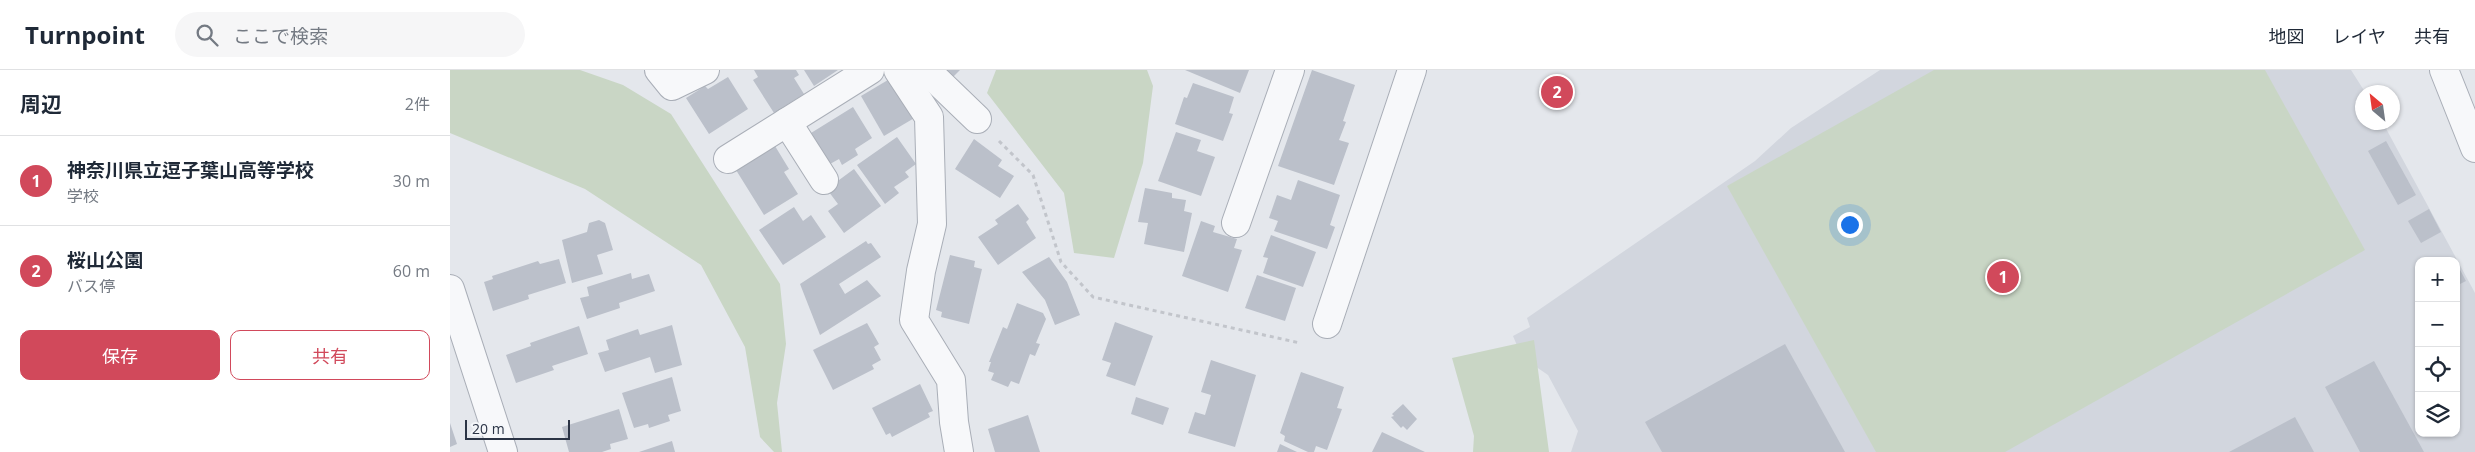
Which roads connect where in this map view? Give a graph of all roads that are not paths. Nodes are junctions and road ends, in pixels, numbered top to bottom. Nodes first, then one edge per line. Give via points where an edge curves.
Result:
1 (659, 70) edge
2 (705, 70) edge
3 (870, 70) edge
4 (898, 70) edge
5 (926, 70) edge
6 (1290, 70) edge
7 (1412, 70) edge
8 (2444, 70) edge
9 (977, 119) road end
10 (787, 122) junction
11 (2475, 148) edge
12 (728, 159) dead end
13 (824, 180) dead end
14 (1236, 223) dead end
15 (450, 289) edge
16 (1327, 324) road end
17 (503, 452) edge
18 (959, 452) edge

1 - 2 street via 672,86
3 - 10 street
4 - 18 street via 929,117 932,224 914,320 952,380
5 - 9 street
6 - 14 street
7 - 16 street
8 - 11 street
10 - 12 street
10 - 13 street
15 - 17 street

